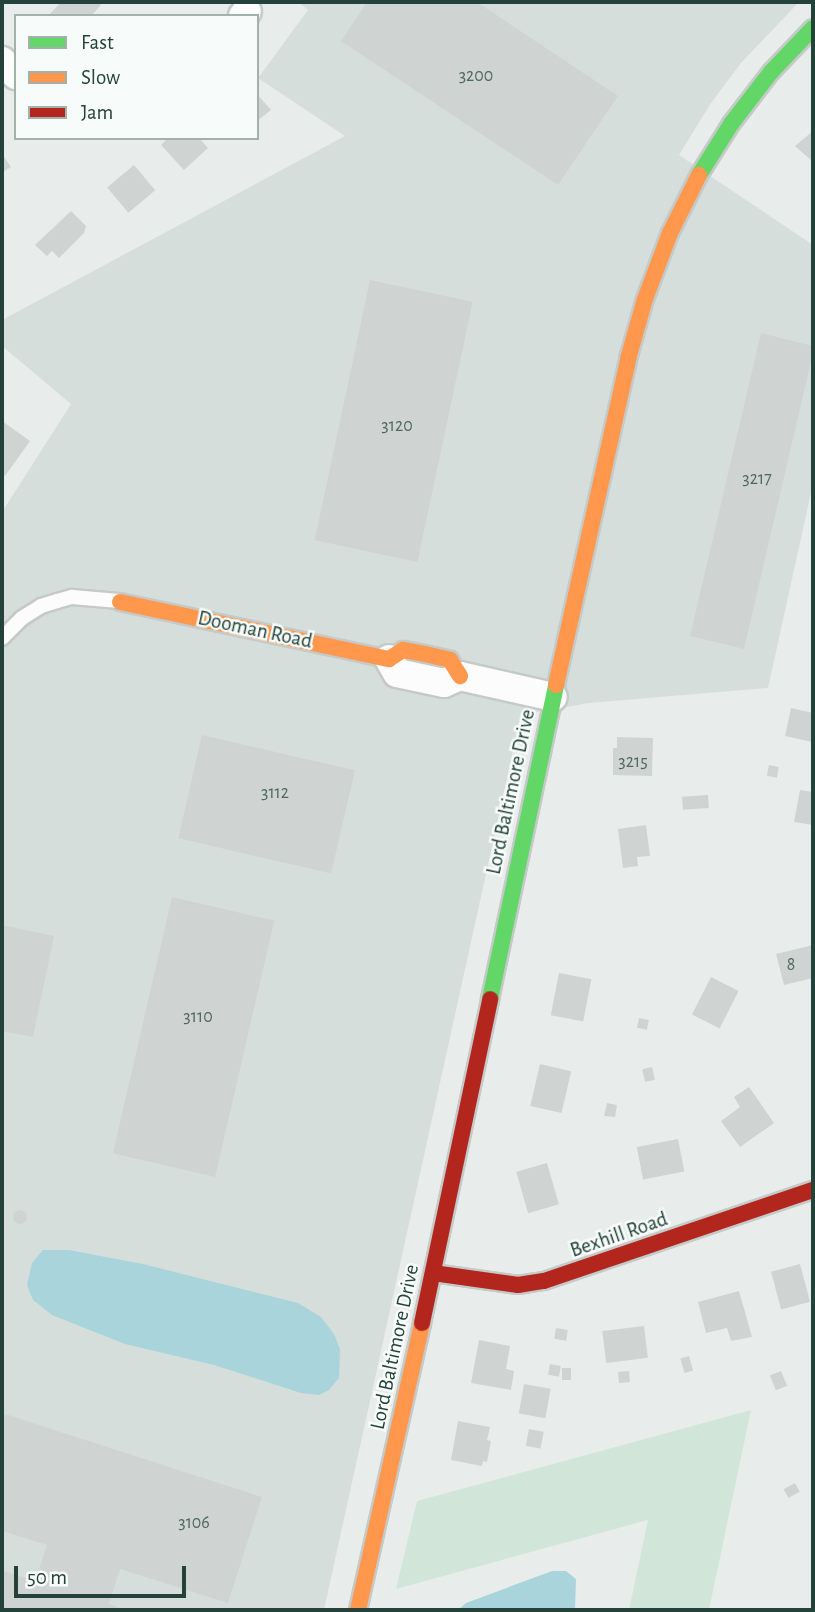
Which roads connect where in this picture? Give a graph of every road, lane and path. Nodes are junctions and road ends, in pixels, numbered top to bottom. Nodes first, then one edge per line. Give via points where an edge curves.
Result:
1 (813, 28) edge
2 (120, 602) joint
3 (2, 638) edge
4 (389, 659) joint
5 (553, 697) junction
6 (813, 1190) edge
7 (433, 1273) junction
8 (358, 1610) edge

1 - 5 main road, Lord Baltimore Drive via 731,124 670,233 628,359
2 - 3 lane via 72,597 57,601 22,618
2 - 4 main road, Dooman Road
4 - 5 street, Dooman Road via 397,673 444,683 460,676
5 - 7 main road, Lord Baltimore Drive
6 - 7 main road, Bexhill Road via 544,1281 491,1283
7 - 8 main road, Lord Baltimore Drive

